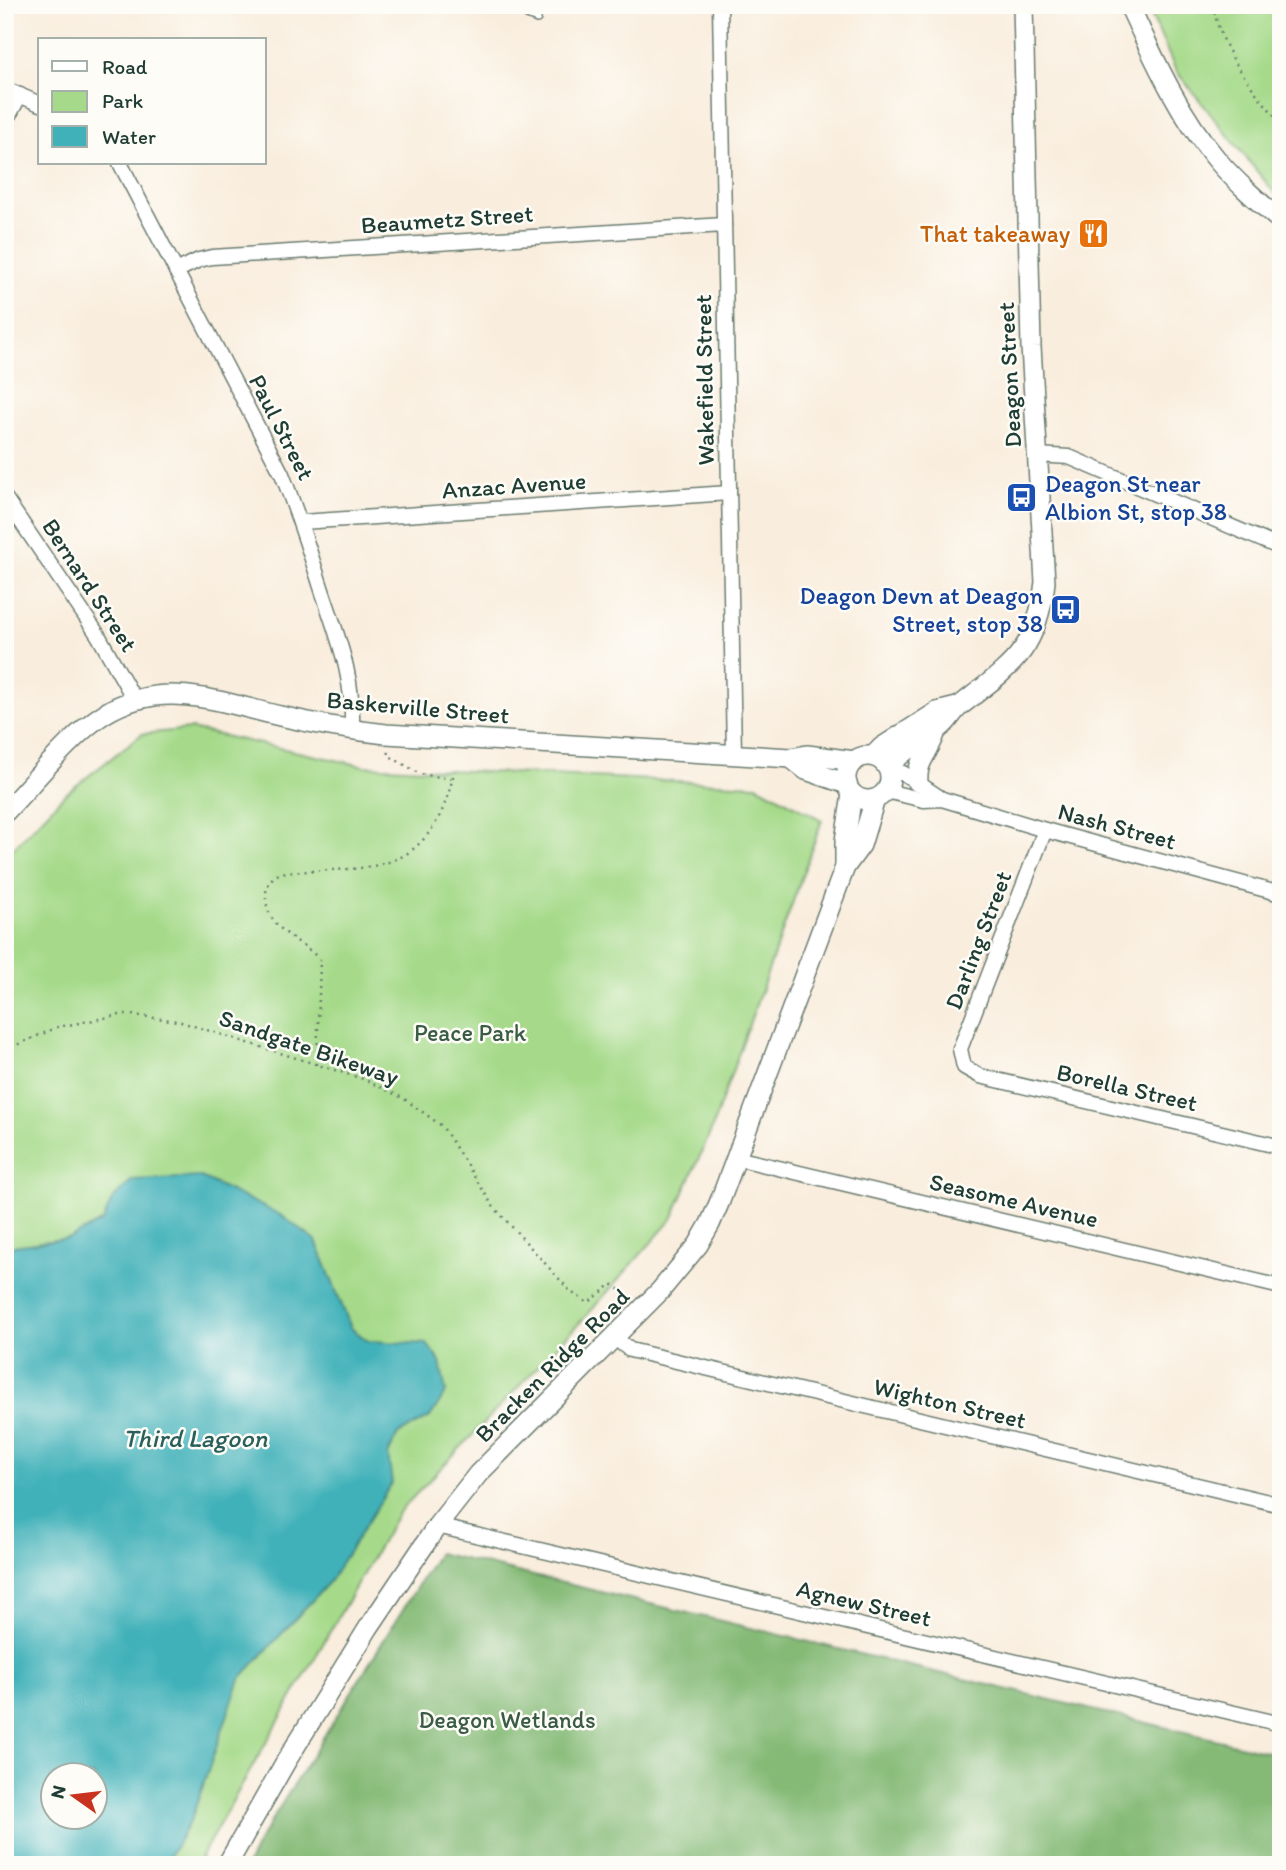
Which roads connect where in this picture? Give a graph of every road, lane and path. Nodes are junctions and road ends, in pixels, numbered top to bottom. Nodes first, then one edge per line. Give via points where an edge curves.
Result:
1 (525, 5) edge
2 (720, 5) edge
3 (1023, 5) edge
4 (1129, 5) edge
5 (1213, 5) edge
6 (537, 19) dead end
7 (5, 89) edge
8 (20, 95) junction
9 (38, 103) edge
10 (5, 122) edge
11 (1281, 123) edge
12 (121, 164) edge
13 (1281, 221) edge
14 (724, 225) junction
15 (176, 271) junction
16 (1037, 455) junction
17 (729, 493) junction
18 (5, 498) edge
19 (302, 522) junction
20 (1281, 548) edge
21 (134, 699) junction
22 (957, 707) junction
23 (352, 730) junction
24 (936, 730) junction
25 (389, 748) dead end
26 (734, 754) junction
27 (791, 758) junction
28 (876, 763) junction
29 (454, 772) dead end
30 (452, 779) junction
31 (918, 782) junction
32 (850, 789) junction
33 (881, 795) junction
34 (942, 799) junction
35 (5, 812) edge
36 (1045, 830) junction
37 (845, 867) junction
38 (1281, 894) edge
39 (5, 1050) edge
40 (317, 1065) junction
41 (964, 1067) joint
42 (1281, 1147) edge
43 (736, 1158) junction
44 (1281, 1287) edge
45 (629, 1298) dead end
46 (614, 1337) junction
47 (1281, 1505) edge
48 (437, 1526) junction
49 (1281, 1724) edge
50 (227, 1865) edge

1 - 6 lane via 527,15
2 - 14 street, Wakefield Street
3 - 16 main road, Deagon Street
4 - 13 main road via 1164,80 1217,159
5 - 11 path via 1216,22 1244,80
7 - 8 street
8 - 9 street
8 - 10 street
12 - 15 street, Paul Street
14 - 15 street, Beaumetz Street via 212,257
14 - 17 street, Wakefield Street
15 - 19 street, Paul Street via 282,474
16 - 20 street via 1069,457
16 - 22 main road, Deagon Street via 1045,582 1035,630 1024,652 1009,667
17 - 19 street, Anzac Avenue
17 - 26 street, Wakefield Street
18 - 21 street, Bernard Street via 98,635
19 - 23 street, Paul Street via 348,669
21 - 23 main road, Baskerville Street via 190,694
21 - 35 main road, Baskerville Street via 84,730
22 - 24 main road, Deagon Street
22 - 28 main road, Deagon Street via 937,712 882,747
23 - 26 main road, Baskerville Street
24 - 28 main road, Deagon Street
24 - 31 main road via 920,761
25 - 30 path via 388,755 420,774
26 - 27 main road, Baskerville Street
27 - 28 main road, Baskerville Street via 807,755
27 - 32 main road, Baskerville Street via 806,771
28 - 31 street, Nash Street
28 - 32 main road via 847,771
28 - 33 main road via 890,780
29 - 30 path
30 - 40 path via 441,818 411,851 352,869 284,872 271,880 266,896 270,915 320,960
31 - 34 street, Nash Street
32 - 33 main road via 863,800
32 - 37 main road, Bracken Ridge Road
33 - 34 street, Nash Street
33 - 37 main road, Bracken Ridge Road via 861,845
34 - 36 street, Nash Street
36 - 38 street, Nash Street
36 - 41 street, Darling Street via 961,1049
37 - 43 main road, Bracken Ridge Road
39 - 40 path, Sandgate Bikeway via 58,1027 125,1014 178,1021
40 - 45 path, Sandgate Bikeway via 403,1098 442,1126 492,1206 571,1292 588,1303 612,1284
41 - 42 street, Borella Street via 980,1076
43 - 44 street, Seasome Avenue
43 - 46 main road, Bracken Ridge Road via 698,1245
46 - 47 street, Wighton Street via 629,1350
46 - 48 main road, Bracken Ridge Road via 478,1475
48 - 49 street, Agnew Street
48 - 50 main road, Bracken Ridge Road via 292,1752

